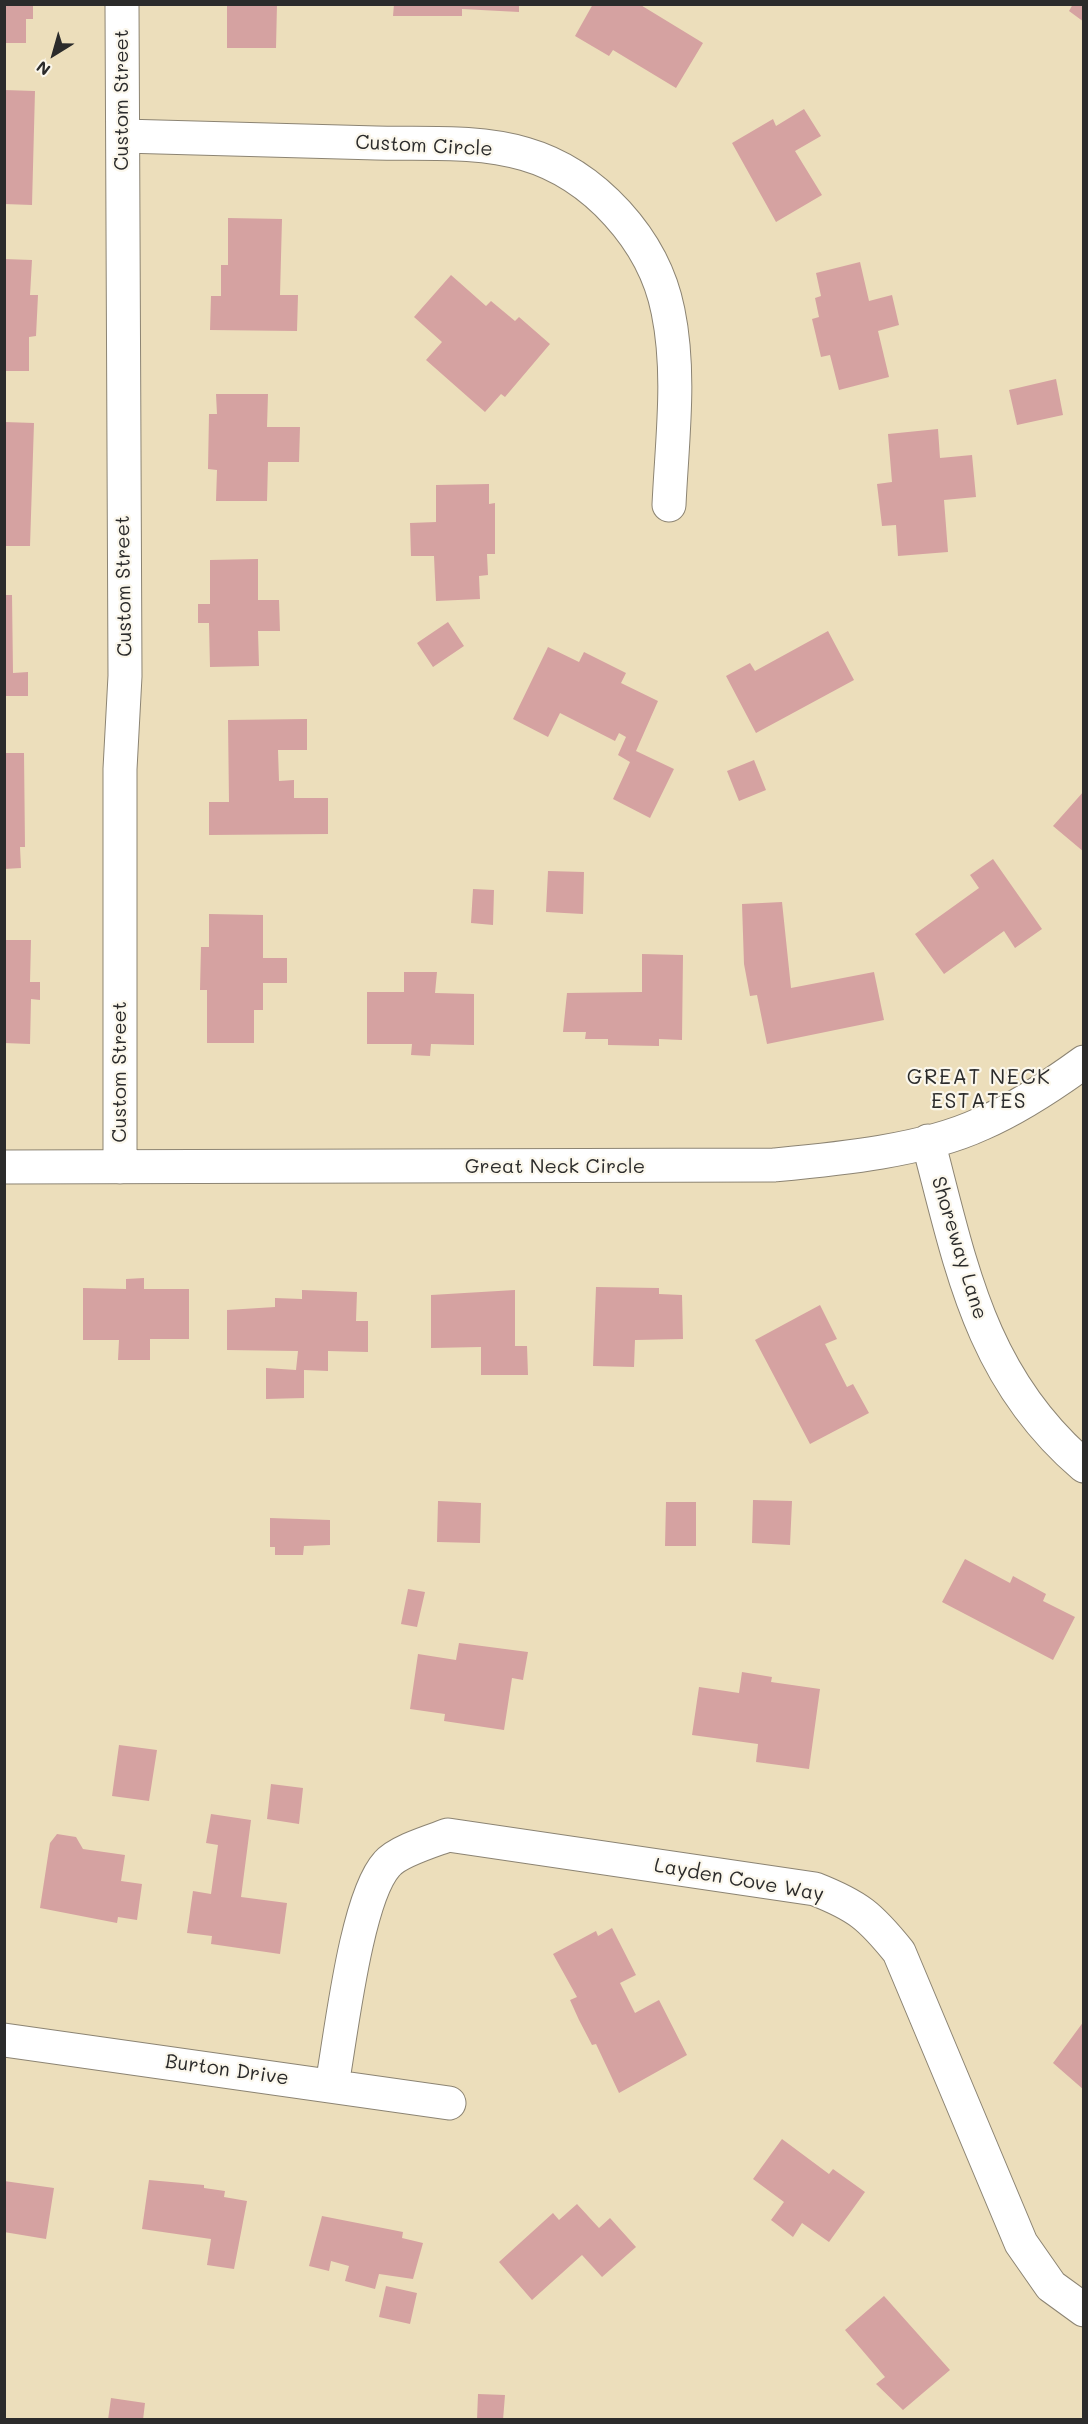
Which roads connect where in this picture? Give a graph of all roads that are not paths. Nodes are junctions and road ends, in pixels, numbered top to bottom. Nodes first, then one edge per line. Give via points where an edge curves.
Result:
1 (122, 4) edge
2 (123, 136) junction
3 (669, 505) dead end
4 (1083, 1062) edge
5 (928, 1141) junction
6 (4, 1167) edge
7 (120, 1167) junction
8 (1083, 1466) edge
9 (4, 2040) edge
10 (332, 2085) junction
11 (449, 2103) dead end
12 (1083, 2310) edge

1 - 2 street, Custom Street
2 - 3 street, Custom Circle via 463,145 525,154 565,171 600,196 629,227 652,264 668,308 675,357
2 - 7 street, Custom Street via 125,676 120,769
4 - 5 street, Great Neck Circle via 1047,1089 980,1125
5 - 7 street, Great Neck Circle via 855,1157 774,1165
5 - 8 street, Shoreway Lane via 967,1289 991,1349 1023,1403
6 - 7 street, Great Neck Circle
9 - 10 street, Burton Drive
10 - 11 street, Burton Drive
10 - 12 street, Layden Cove Way via 366,1903 387,1864 422,1844 448,1835 815,1889 850,1903 877,1925 899,1952 1021,2243 1050,2286

